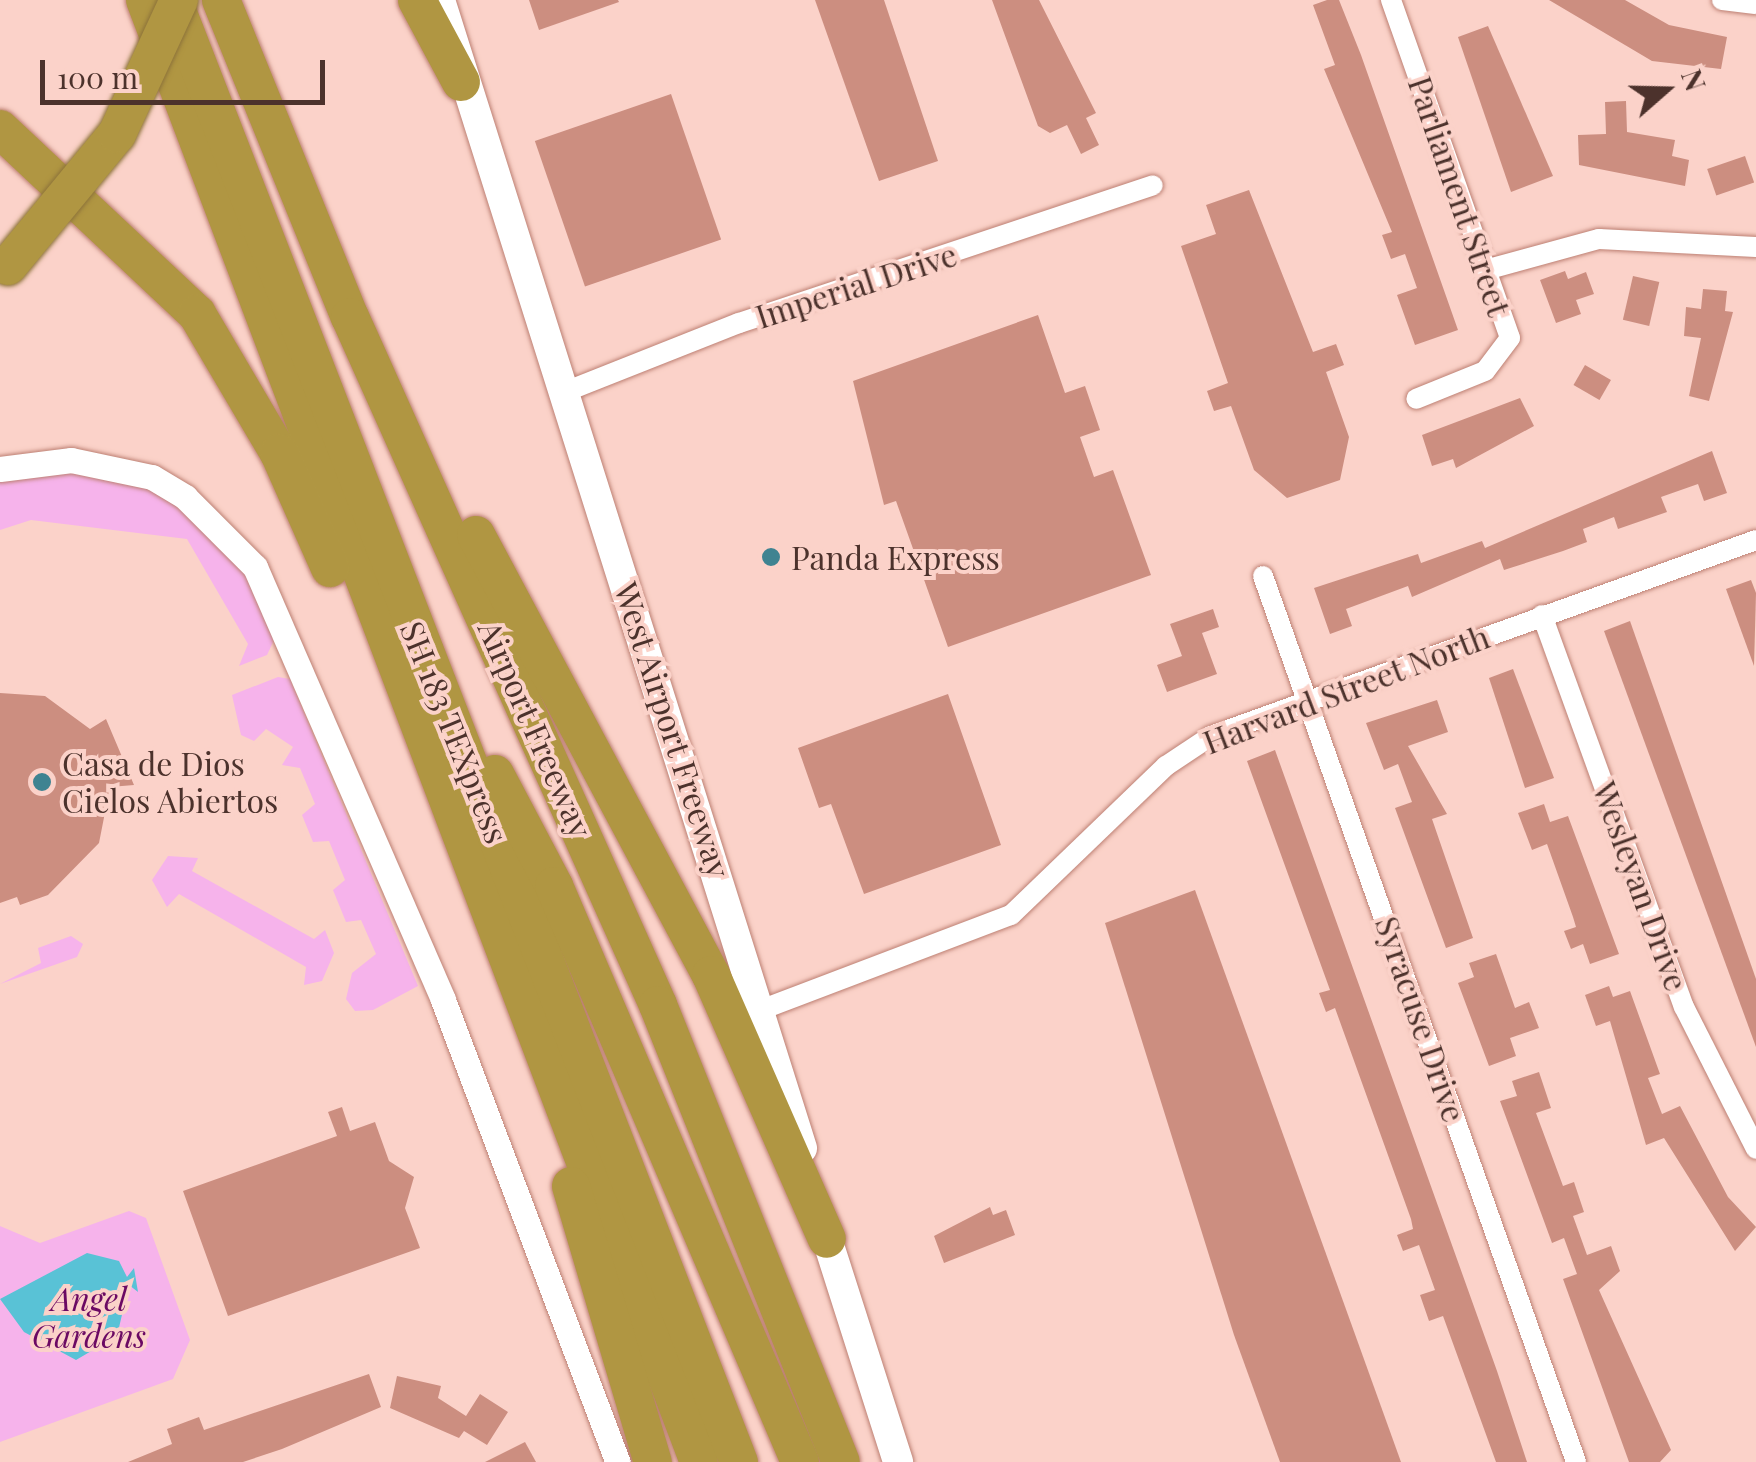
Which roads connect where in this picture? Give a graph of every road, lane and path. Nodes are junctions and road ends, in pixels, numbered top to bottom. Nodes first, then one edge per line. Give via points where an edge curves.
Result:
1 (145, 0) edge
2 (176, 0) edge
3 (194, 0) edge
4 (221, 0) edge
5 (417, 0) edge
6 (440, 0) edge
7 (1391, 0) edge
8 (1722, 0) edge
9 (1756, 4) edge
10 (461, 82) junction
11 (0, 130) edge
12 (1153, 185) dead end
13 (1756, 247) edge
14 (1489, 269) junction
15 (4, 270) edge
16 (350, 318) junction
17 (562, 394) junction
18 (1416, 399) dead end
19 (0, 468) edge
20 (1756, 540) edge
21 (1263, 576) dead end
22 (1542, 616) junction
23 (1308, 698) junction
24 (415, 718) junction
25 (490, 766) junction
26 (763, 1009) junction
27 (542, 1036) junction
28 (1756, 1149) edge
29 (827, 1240) junction
30 (618, 1462) edge
31 (653, 1462) edge
32 (699, 1462) edge
33 (739, 1462) edge
34 (760, 1462) edge
35 (800, 1462) edge
36 (840, 1462) edge
37 (898, 1462) edge
38 (1576, 1462) edge

1 - 24 highway
2 - 15 highway, bridge via 116,134
2 - 33 highway, SH 183 TEXpress
3 - 25 highway, SH 183 TEXpress
4 - 16 highway, Airport Freeway
5 - 10 highway
6 - 10 main road, West Airport Freeway
7 - 14 street, Parliament Street
8 - 9 street
10 - 17 main road, West Airport Freeway
11 - 24 highway via 141,253 196,314 236,373 344,599
12 - 17 street, Imperial Drive via 739,323
13 - 14 street via 1599,239
14 - 18 street, Parliament Street via 1510,338 1504,354 1485,372
16 - 29 highway via 426,434 712,975
16 - 36 highway, Airport Freeway via 650,988
17 - 26 main road, West Airport Freeway
19 - 30 street via 72,460 152,477 185,497 246,556 278,608 450,1018
20 - 22 street, Harvard Street North
21 - 23 street, Syracuse Drive
22 - 23 street, Harvard Street North
22 - 28 street, Wesleyan Drive via 1684,1007
23 - 26 street, Harvard Street North via 1184,752 1010,916
23 - 38 street, Syracuse Drive
24 - 27 highway
25 - 34 highway, SH 183 TEXpress
25 - 35 highway via 554,886
26 - 29 main road, West Airport Freeway
27 - 31 highway via 556,1137
27 - 32 highway
29 - 37 main road, West Airport Freeway

